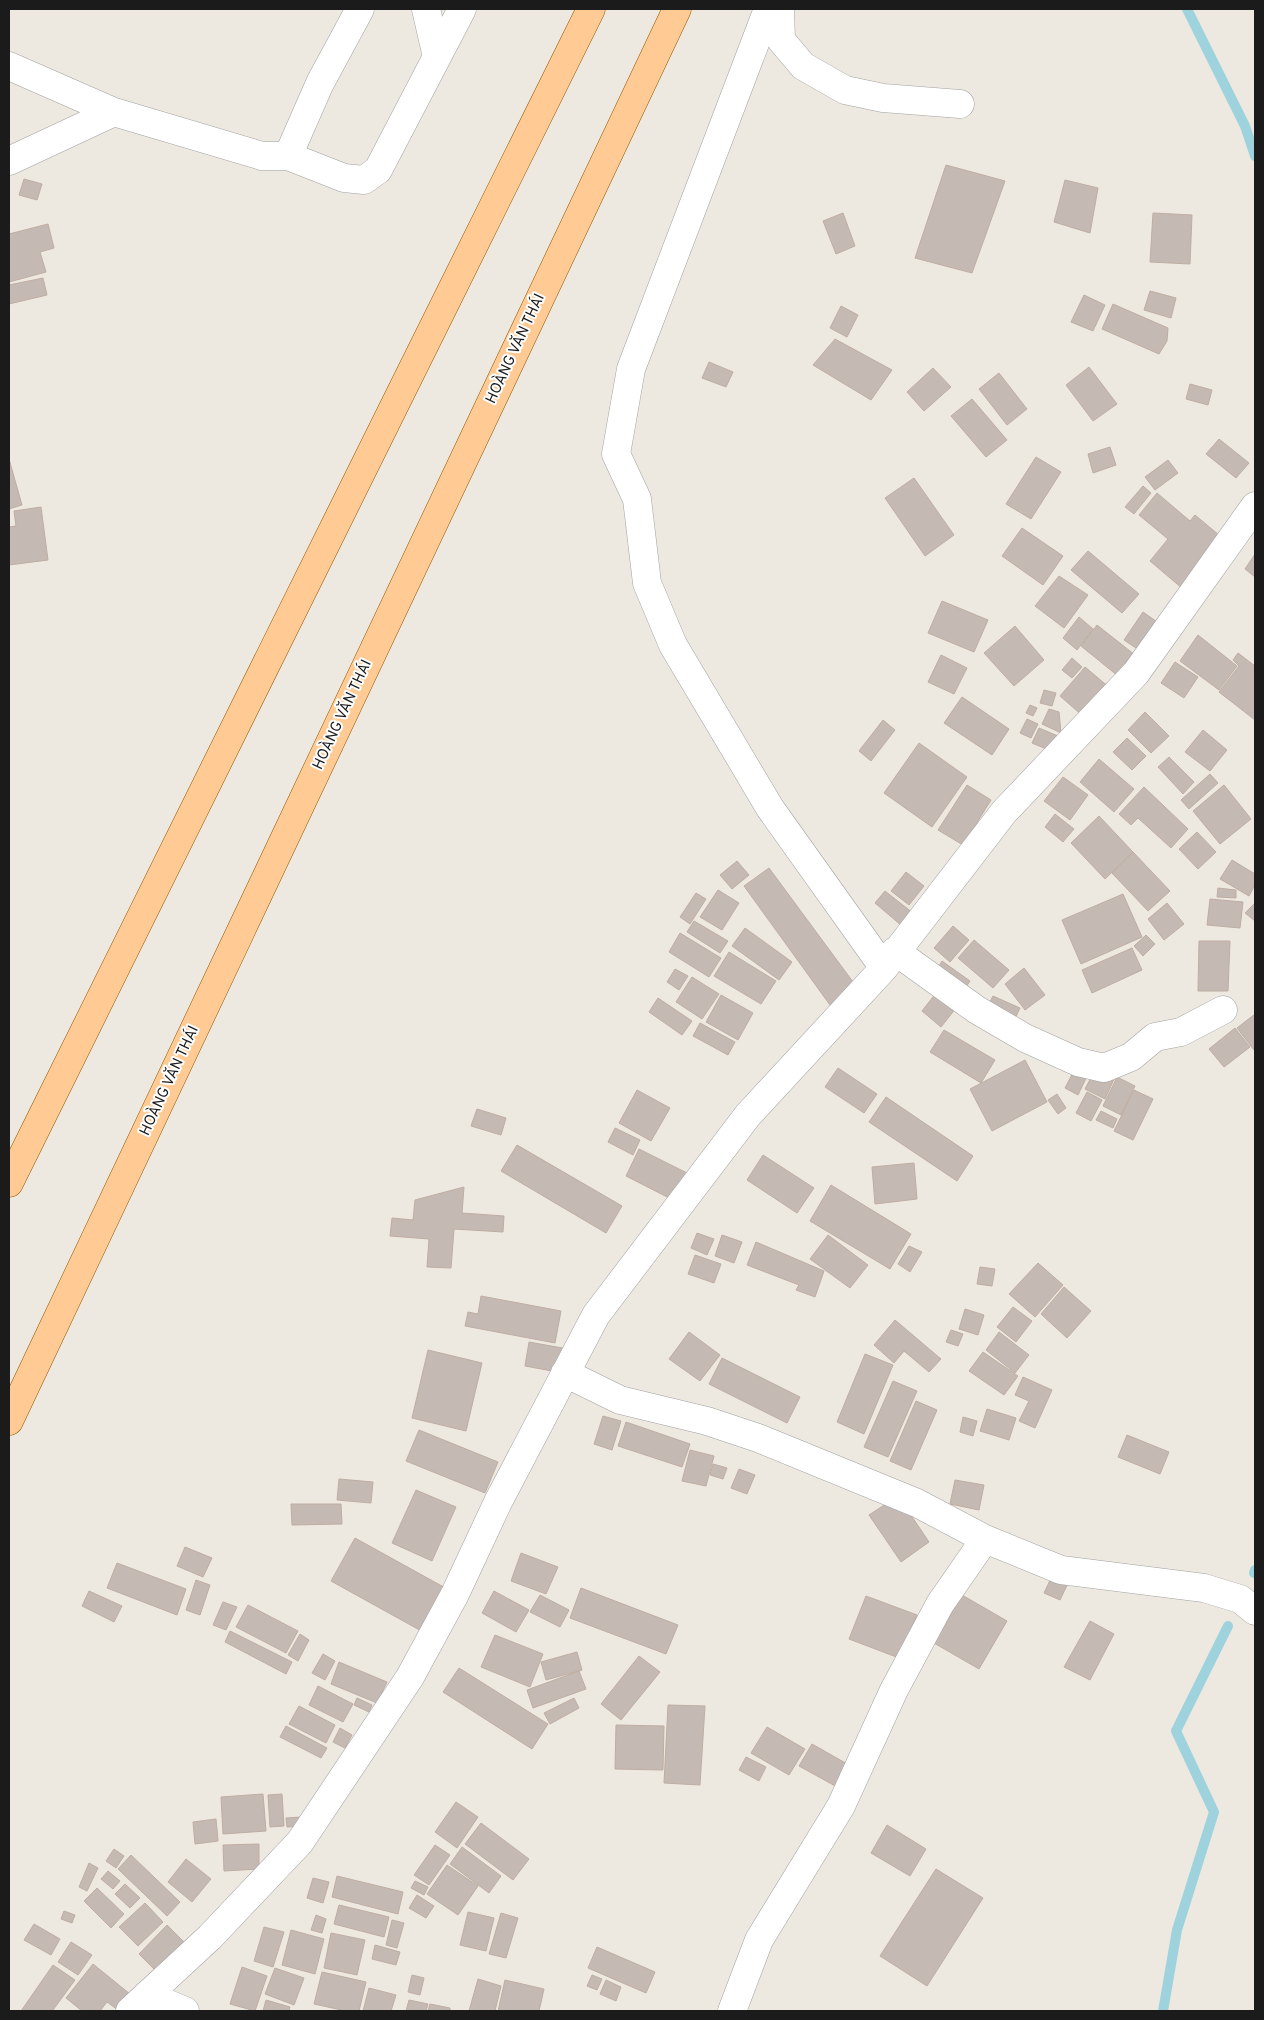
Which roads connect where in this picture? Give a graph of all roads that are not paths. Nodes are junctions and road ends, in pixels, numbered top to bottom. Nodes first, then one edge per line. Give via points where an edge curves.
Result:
1 (360, 9) edge
2 (426, 9) edge
3 (462, 9) edge
4 (591, 9) edge
5 (677, 9) edge
6 (768, 9) edge
7 (780, 9) edge
8 (437, 57) junction
9 (9, 66) edge
10 (960, 104) dead end
11 (114, 112) junction
12 (288, 156) junction
13 (9, 161) edge
14 (1255, 506) edge
15 (890, 960) junction
16 (1223, 1010) dead end
17 (9, 1183) edge
18 (565, 1373) junction
19 (9, 1421) edge
20 (985, 1539) junction
21 (1255, 1611) edge
22 (138, 2003) edge
23 (185, 2011) edge
24 (732, 2011) edge

1 - 12 street via 320,83
2 - 8 street
3 - 8 street
4 - 17 main road
5 - 19 main road, HOÀNG VĂN THÁI
6 - 15 street via 630,368 616,454 637,499 647,583 673,645 770,808
7 - 10 street via 781,40 803,66 845,90 883,98
8 - 12 street via 378,170 364,180 344,178
9 - 11 street
11 - 12 street via 262,156
11 - 13 street
14 - 15 street via 1136,673 1004,812
15 - 16 street via 1017,1033 1078,1062 1104,1068 1131,1057 1154,1037 1181,1032
15 - 18 street via 748,1115 596,1315
18 - 20 street via 620,1400 707,1421 758,1438 917,1503
18 - 22 street via 410,1677 300,1842 210,1937
20 - 21 street via 1061,1570 1204,1588 1240,1599
20 - 24 street via 940,1604 894,1690 841,1806 759,1940
22 - 23 street

